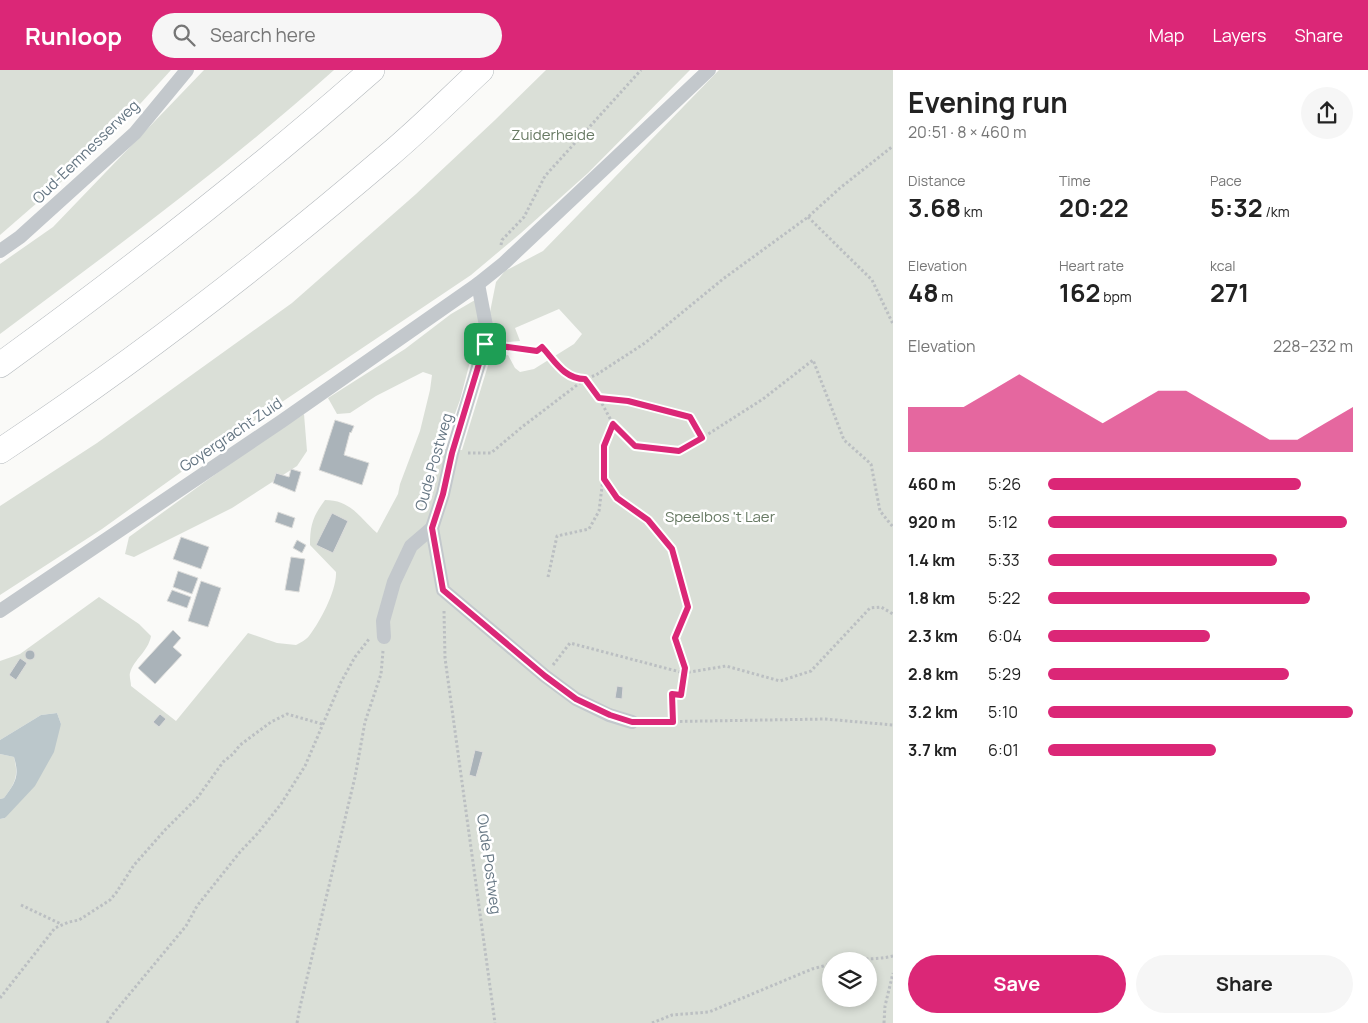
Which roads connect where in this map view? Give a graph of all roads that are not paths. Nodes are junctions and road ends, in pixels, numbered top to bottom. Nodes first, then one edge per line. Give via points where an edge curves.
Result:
1 (187, 70) edge
2 (372, 70) edge
3 (482, 70) edge
4 (709, 70) edge
5 (0, 251) edge
6 (478, 284) junction
7 (485, 344) junction
8 (542, 347) road end
9 (0, 365) edge
10 (0, 451) edge
11 (432, 528) junction
12 (0, 611) edge
13 (384, 637) road end
14 (632, 722) road end

1 - 5 street, Oud-Eemnesserweg via 135,133 20,237
2 - 9 highway via 220,199
3 - 10 highway via 391,153 258,262 150,346
4 - 6 street
6 - 7 street, Oude Postweg via 487,331
6 - 12 street, Goyergracht Zuid
7 - 8 lane via 537,351
7 - 11 street, Oude Postweg
11 - 13 street via 412,546 394,582 383,621
11 - 14 street, Oude Postweg via 443,590 576,699

